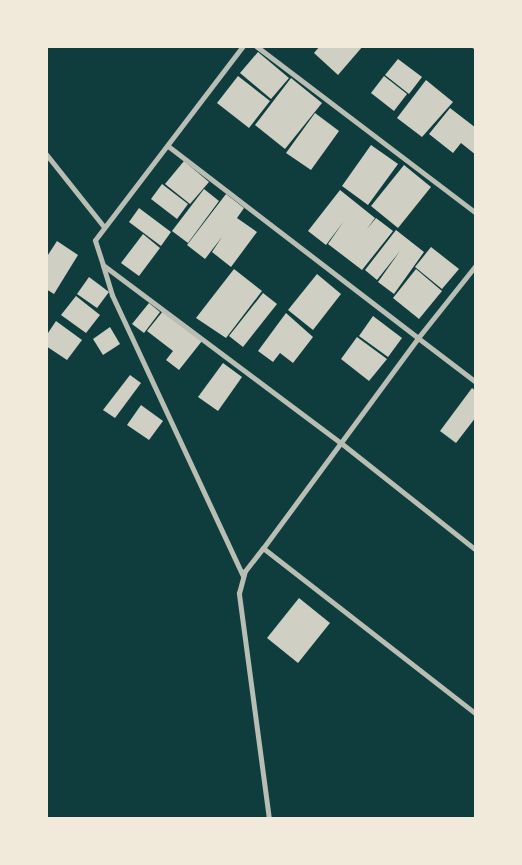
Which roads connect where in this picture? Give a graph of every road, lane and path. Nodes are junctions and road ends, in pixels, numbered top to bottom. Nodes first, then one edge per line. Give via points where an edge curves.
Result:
1 (243, 46) edge
2 (256, 46) edge
3 (168, 146) junction
4 (46, 154) edge
5 (476, 213) edge
6 (104, 227) junction
7 (476, 264) edge
8 (103, 265) junction
9 (418, 338) junction
10 (476, 382) edge
11 (341, 443) junction
12 (263, 548) junction
13 (476, 550) edge
14 (243, 576) junction
15 (476, 714) edge
16 (269, 819) edge

1 - 3 street
2 - 5 street
3 - 6 street
3 - 9 street
4 - 6 street
6 - 8 street via 95,240
7 - 9 street
8 - 11 street
8 - 14 street via 112,295
9 - 10 street
9 - 11 street
11 - 12 street
11 - 13 street
12 - 14 street
12 - 15 street
14 - 16 street via 239,593

